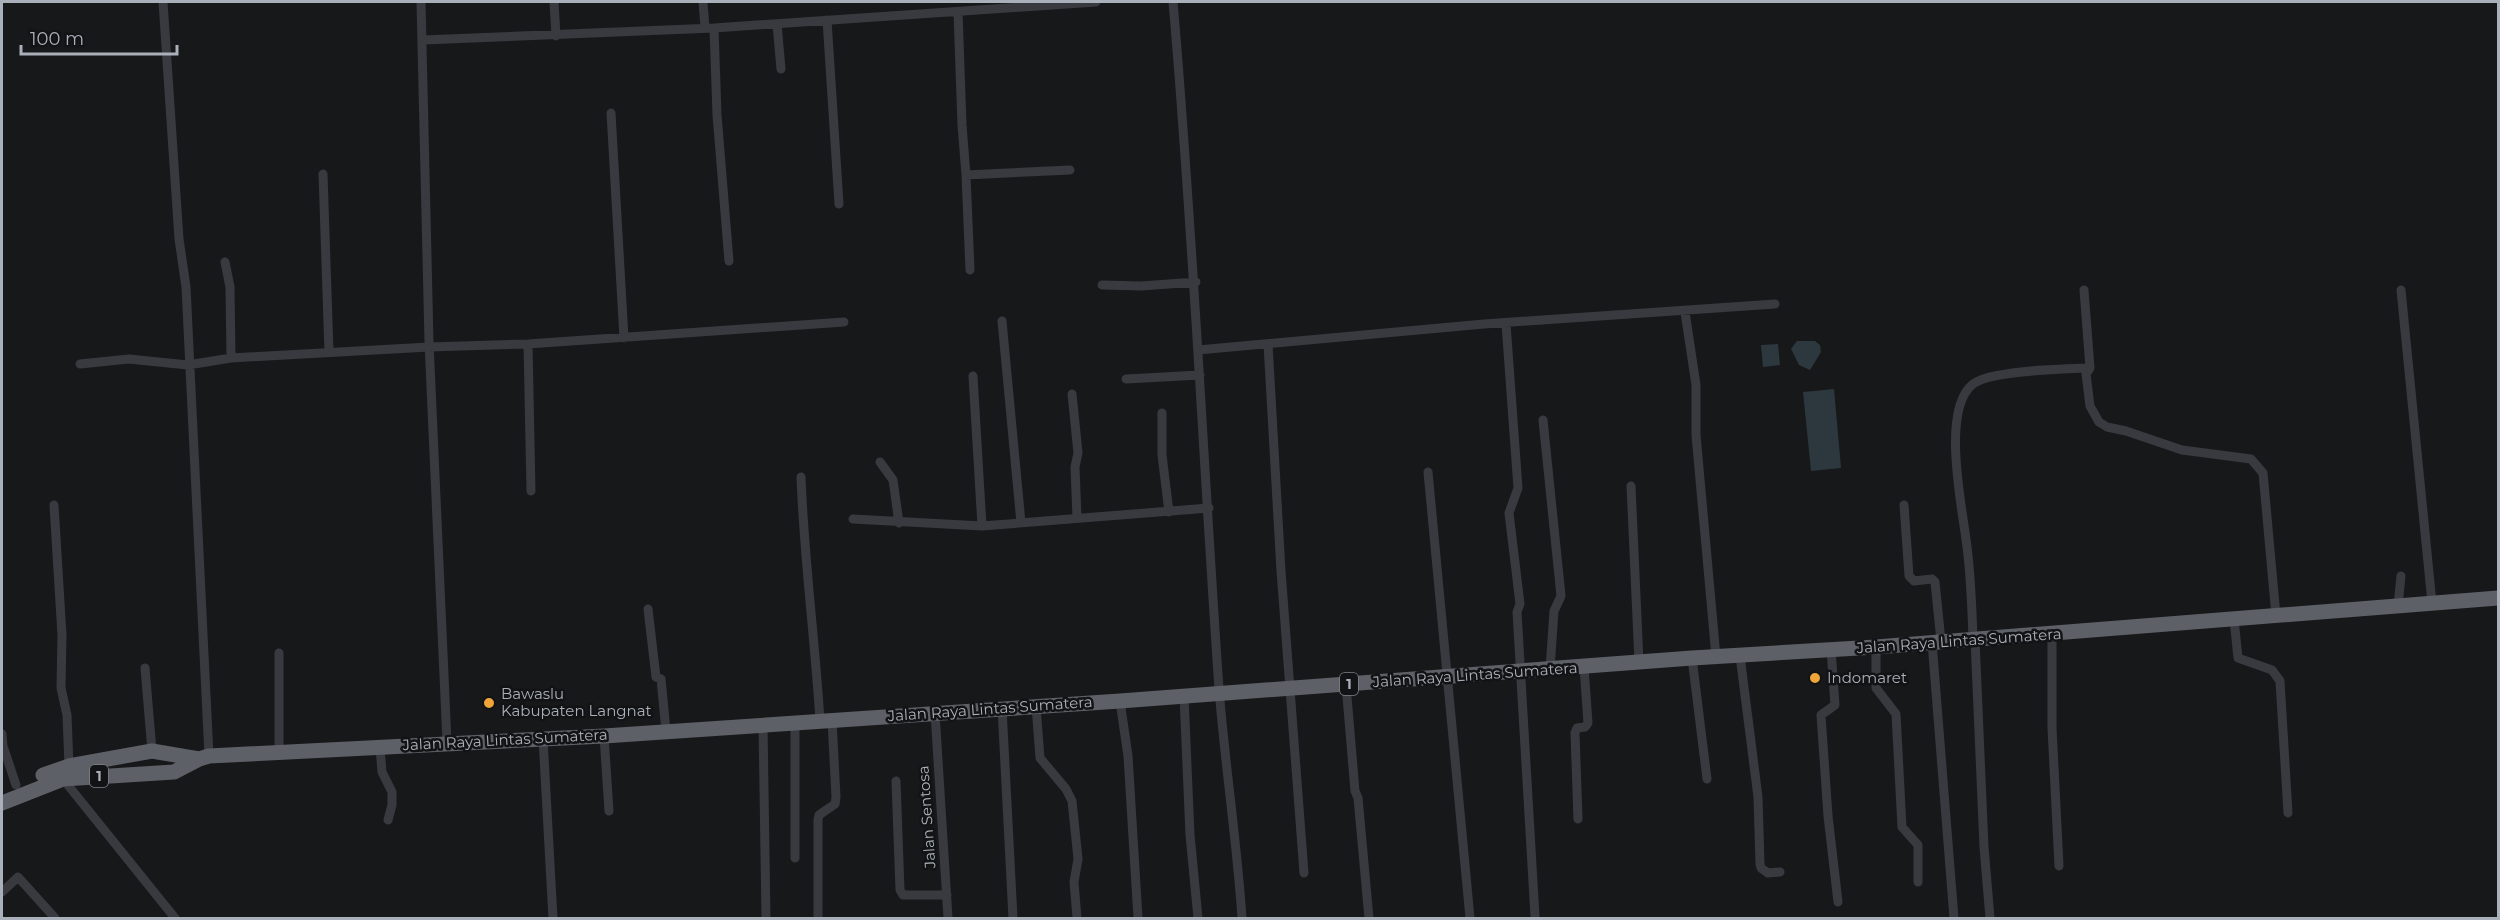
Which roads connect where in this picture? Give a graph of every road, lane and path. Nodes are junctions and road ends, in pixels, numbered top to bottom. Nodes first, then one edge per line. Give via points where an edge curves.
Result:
1 (163, 2) edge
2 (421, 2) edge
3 (554, 2) edge
4 (703, 2) edge
5 (1096, 2) edge
6 (1173, 2) edge
7 (958, 12) junction
8 (827, 20) junction
9 (777, 24) junction
10 (710, 28) junction
11 (556, 36) junction
12 (423, 40) junction
13 (781, 69) dead end
14 (611, 113) dead end
15 (1070, 170) dead end
16 (323, 174) dead end
17 (966, 175) junction
18 (838, 204) dead end
19 (729, 261) dead end
20 (225, 262) dead end
21 (970, 270) dead end
22 (1196, 282) junction
23 (1102, 285) dead end
24 (2084, 290) dead end
25 (2401, 290) dead end
26 (1775, 304) dead end
27 (1685, 312) junction
28 (1002, 321) dead end
29 (844, 322) dead end
30 (1506, 324) junction
31 (624, 338) junction
32 (1268, 344) junction
33 (528, 345) junction
34 (429, 347) junction
35 (1198, 350) junction
36 (329, 352) junction
37 (231, 358) junction
38 (80, 364) dead end
39 (188, 364) junction
40 (2090, 368) junction
41 (1200, 375) junction
42 (974, 376) dead end
43 (1126, 379) dead end
44 (1072, 394) dead end
45 (1162, 413) dead end
46 (1542, 420) dead end
47 (880, 462) dead end
48 (1428, 472) dead end
49 (801, 477) dead end
50 (1631, 486) dead end
51 (531, 490) dead end
52 (54, 505) dead end
53 (1904, 505) dead end
54 (1209, 508) junction
55 (1169, 512) junction
56 (1077, 518) junction
57 (853, 519) dead end
58 (899, 523) junction
59 (1021, 523) junction
60 (982, 526) junction
61 (2401, 576) dead end
62 (2499, 598) edge
63 (2432, 603) junction
64 (2398, 606) junction
65 (648, 609) dead end
66 (2276, 616) junction
67 (2234, 619) junction
68 (2052, 634) junction
69 (1974, 639) junction
70 (1937, 642) junction
71 (1876, 647) junction
72 (1831, 649) junction
73 (279, 653) dead end
74 (1740, 656) junction
75 (1716, 657) junction
76 (1692, 658) junction
77 (1640, 662) junction
78 (1584, 667) junction
79 (146, 668) dead end
80 (1550, 669) junction
81 (1520, 672) junction
82 (1448, 678) junction
83 (1346, 685) junction
84 (1292, 688) junction
85 (1220, 693) junction
86 (1184, 696) junction
87 (1120, 701) junction
88 (1036, 706) junction
89 (1002, 708) junction
90 (935, 713) junction
91 (826, 720) junction
92 (795, 722) junction
93 (763, 725) junction
94 (666, 731) junction
95 (2, 734) edge
96 (604, 736) junction
97 (543, 740) junction
98 (447, 742) junction
99 (380, 747) junction
100 (152, 751) junction
101 (279, 752) junction
102 (204, 757) junction
103 (66, 772) junction
104 (1707, 779) dead end
105 (896, 781) dead end
106 (16, 785) junction
107 (2, 793) edge
108 (2, 803) edge
109 (609, 811) dead end
110 (2288, 813) dead end
111 (1578, 819) dead end
112 (388, 820) dead end
113 (795, 858) dead end
114 (2059, 866) dead end
115 (1780, 872) dead end
116 (1304, 873) dead end
117 (1918, 882) dead end
118 (2, 892) edge
119 (947, 895) junction
120 (1838, 902) dead end
121 (1535, 916) dead end
122 (55, 918) edge
123 (175, 918) edge
124 (553, 918) edge
125 (766, 918) edge
126 (818, 918) edge
127 (948, 918) edge
128 (1013, 918) edge
129 (1077, 918) edge
130 (1138, 918) edge
131 (1198, 918) edge
132 (1242, 918) edge
133 (1369, 918) edge
134 (1470, 918) edge
135 (1954, 918) edge
136 (1990, 918) edge

1 - 39 street via 179,239 186,287
2 - 12 street
3 - 11 street
4 - 10 street
5 - 7 street
6 - 22 street
7 - 8 street
7 - 17 street
8 - 9 street
8 - 18 street
9 - 10 street
9 - 13 street
10 - 11 street
10 - 19 street
11 - 12 street
12 - 34 street
14 - 31 street
15 - 17 street
16 - 36 street
17 - 21 street
20 - 37 street via 230,287
22 - 23 street
22 - 35 street
24 - 40 street
25 - 63 street
26 - 27 street
27 - 30 street
27 - 75 street via 1696,385 1696,435
28 - 59 street
29 - 31 street
30 - 32 street
30 - 81 street via 1517,444 1518,488 1509,513 1520,604
31 - 33 street
32 - 35 street
32 - 84 street
33 - 34 street
33 - 51 street
34 - 36 street
34 - 98 street
35 - 41 street
36 - 37 street
37 - 39 street
38 - 39 street via 129,360
39 - 102 street
40 - 66 street via 2086,374 2090,406 2099,422 2107,427 2182,450 2244,457 2257,464 2263,473
40 - 69 street via 1994,376 1974,383 1961,399 1955,461 1968,549
41 - 43 street
41 - 54 street
42 - 60 street
44 - 56 street via 1078,453
45 - 55 street
46 - 80 street via 1562,596 1554,611
47 - 58 street via 892,480
48 - 82 street
49 - 91 street via 803,544
50 - 77 street
52 - 103 street via 62,635 61,688 67,715
53 - 70 street via 1910,578 1935,582
54 - 55 street
54 - 85 street
55 - 56 street
56 - 59 street
57 - 58 street
58 - 60 street
59 - 60 street
61 - 64 street
62 - 63 highway, Jalan Raya Lintas Sumatera / 1
63 - 64 highway, Jalan Raya Lintas Sumatera / 1
64 - 66 highway, Jalan Raya Lintas Sumatera / 1
65 - 94 street
66 - 67 highway, Jalan Raya Lintas Sumatera / 1
67 - 68 highway, Jalan Raya Lintas Sumatera / 1
67 - 110 street via 2238,658 2272,670 2280,681
68 - 69 highway, Jalan Raya Lintas Sumatera / 1
68 - 114 street
69 - 70 highway, Jalan Raya Lintas Sumatera / 1
69 - 136 street
70 - 71 highway, Jalan Raya Lintas Sumatera / 1
70 - 135 street
71 - 72 highway, Jalan Raya Lintas Sumatera / 1
71 - 117 street via 1876,688 1896,714 1902,827 1918,844
72 - 74 highway, Jalan Raya Lintas Sumatera / 1
72 - 120 street via 1835,705 1821,715
73 - 101 street
74 - 75 highway, Jalan Raya Lintas Sumatera / 1
74 - 115 street via 1758,797 1760,864 1768,873
75 - 76 highway, Jalan Raya Lintas Sumatera / 1
76 - 77 highway, Jalan Raya Lintas Sumatera / 1
76 - 104 street
77 - 78 highway, Jalan Raya Lintas Sumatera / 1
78 - 80 highway, Jalan Raya Lintas Sumatera / 1
78 - 111 street via 1588,723 1575,733
79 - 100 street
80 - 81 highway, Jalan Raya Lintas Sumatera / 1
81 - 82 highway, Jalan Raya Lintas Sumatera / 1
81 - 121 street
82 - 83 highway, Jalan Raya Lintas Sumatera / 1
82 - 134 street
83 - 84 highway, Jalan Raya Lintas Sumatera / 1
83 - 133 street
84 - 85 highway, Jalan Raya Lintas Sumatera / 1
84 - 116 street
85 - 86 highway, Jalan Raya Lintas Sumatera / 1
85 - 132 street
86 - 87 highway, Jalan Raya Lintas Sumatera / 1
86 - 131 street
87 - 88 highway, Jalan Raya Lintas Sumatera / 1
87 - 130 street via 1128,756
88 - 89 highway, Jalan Raya Lintas Sumatera / 1
88 - 129 street via 1040,758 1072,801 1078,859 1074,882
89 - 90 highway, Jalan Raya Lintas Sumatera / 1
89 - 128 street
90 - 91 highway, Jalan Raya Lintas Sumatera / 1
90 - 119 street, Jalan Sentosa
91 - 92 highway, Jalan Raya Lintas Sumatera / 1
91 - 126 street via 836,797 835,804 818,820
92 - 93 highway, Jalan Raya Lintas Sumatera / 1
92 - 113 street
93 - 94 highway, Jalan Raya Lintas Sumatera / 1
93 - 125 street
94 - 96 highway, Jalan Raya Lintas Sumatera / 1
95 - 106 street
96 - 97 highway, Jalan Raya Lintas Sumatera / 1
96 - 109 street
97 - 98 highway, Jalan Raya Lintas Sumatera / 1
97 - 124 street
98 - 99 highway, Jalan Raya Lintas Sumatera / 1
99 - 101 highway, Jalan Raya Lintas Sumatera / 1
99 - 112 street via 382,772 392,792
100 - 102 highway, Jalan Raya Lintas Sumatera / 1
100 - 103 highway, Jalan Raya Lintas Sumatera / 1
101 - 102 highway, Jalan Raya Lintas Sumatera / 1
102 - 103 highway, Jalan Raya Lintas Sumatera / 1 via 174,772
103 - 106 highway, Jalan Raya Lintas Sumatera / 1
103 - 108 highway, Jalan Raya Lintas Sumatera / 1
103 - 123 street
105 - 119 street via 900,890 903,895
106 - 107 highway, Jalan Raya Lintas Sumatera / 1
118 - 122 street via 18,877
119 - 127 street, Jalan Sentosa

